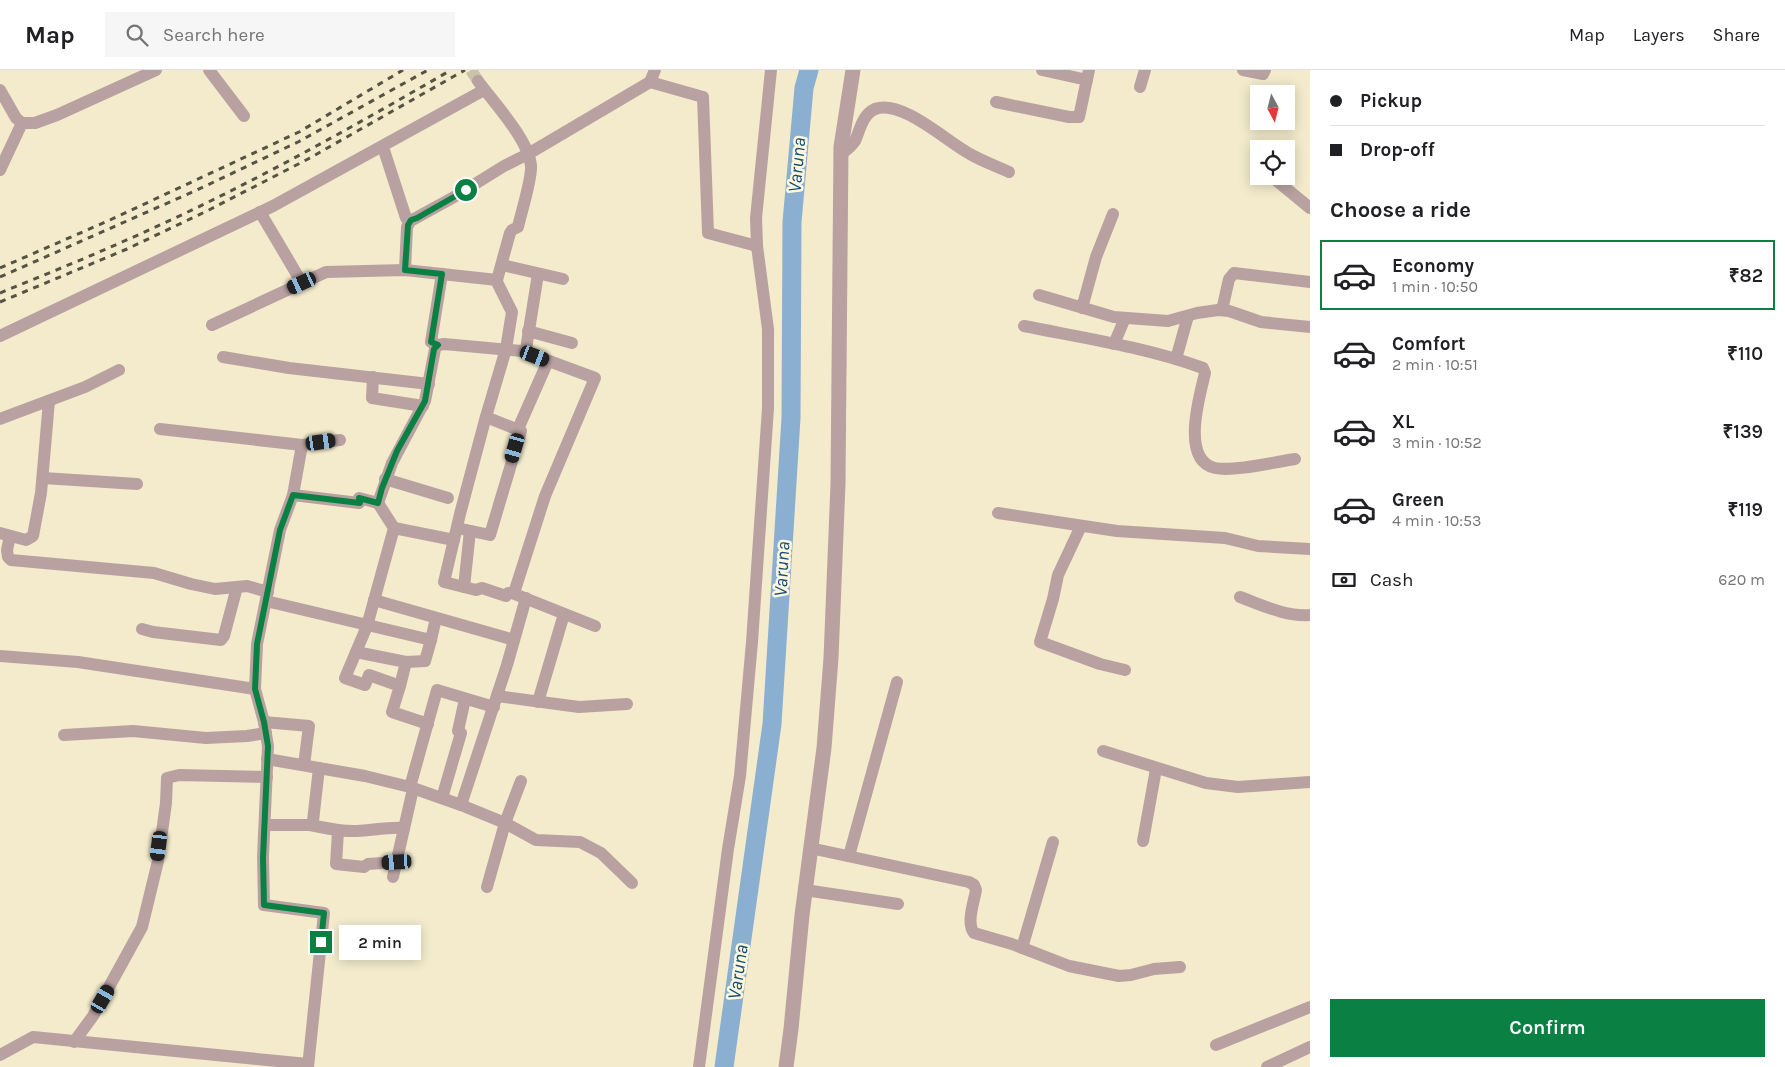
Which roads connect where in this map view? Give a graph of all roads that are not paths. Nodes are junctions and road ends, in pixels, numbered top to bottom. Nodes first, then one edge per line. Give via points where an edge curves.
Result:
1 (156, 70) edge
2 (209, 70) edge
3 (771, 70) edge
4 (853, 70) edge
5 (1042, 70) edge
6 (1145, 70) edge
7 (1243, 70) edge
8 (1264, 70) edge
9 (1088, 75) edge
10 (652, 76) edge
11 (1140, 87) dead end
12 (0, 90) edge
13 (996, 102) dead end
14 (244, 116) dead end
15 (22, 124) junction
16 (382, 146) junction
17 (528, 154) junction
18 (841, 154) junction
19 (0, 170) edge
20 (1009, 172) dead end
21 (1282, 185) edge
22 (1310, 208) edge
23 (260, 212) junction
24 (1113, 214) dead end
25 (411, 220) junction
26 (757, 246) junction
27 (502, 266) junction
28 (405, 270) junction
29 (442, 274) junction
30 (538, 274) junction
31 (563, 279) dead end
32 (496, 280) junction
33 (1310, 282) edge
34 (302, 283) junction
35 (1039, 295) dead end
36 (1082, 308) junction
37 (1222, 310) junction
38 (1188, 316) junction
39 (1125, 318) junction
40 (212, 325) dead end
41 (1024, 326) dead end
42 (1310, 327) edge
43 (528, 331) junction
44 (0, 336) edge
45 (572, 343) dead end
46 (1114, 344) junction
47 (438, 345) junction
48 (506, 349) junction
49 (522, 351) junction
50 (223, 357) dead end
51 (1176, 359) junction
52 (548, 360) junction
53 (119, 370) dead end
54 (373, 378) junction
55 (429, 384) junction
56 (49, 401) junction
57 (423, 406) junction
58 (486, 417) junction
59 (0, 419) edge
60 (160, 429) dead end
61 (518, 430) junction
62 (340, 440) dead end
63 (302, 445) junction
64 (1295, 459) dead end
65 (42, 478) junction
66 (386, 479) junction
67 (136, 484) dead end
68 (293, 495) junction
69 (448, 498) dead end
70 (378, 503) junction
71 (998, 513) dead end
72 (1082, 526) junction
73 (394, 528) junction
74 (460, 533) junction
75 (5, 535) edge
76 (1310, 549) edge
77 (237, 587) junction
78 (464, 587) junction
79 (267, 596) junction
80 (520, 596) junction
81 (1240, 597) dead end
82 (374, 600) junction
83 (564, 614) junction
84 (1310, 615) edge
85 (436, 618) junction
86 (367, 626) junction
87 (595, 626) dead end
88 (142, 628) dead end
89 (431, 640) junction
90 (514, 640) junction
91 (356, 652) junction
92 (0, 656) edge
93 (406, 662) junction
94 (1124, 670) dead end
95 (897, 682) dead end
96 (400, 686) junction
97 (255, 689) junction
98 (465, 698) junction
99 (495, 702) junction
100 (538, 702) junction
101 (627, 704) dead end
102 (428, 724) junction
103 (265, 728) junction
104 (64, 735) dead end
105 (1103, 751) dead end
106 (267, 759) junction
107 (304, 765) junction
108 (319, 768) junction
109 (1156, 769) junction
110 (267, 777) junction
111 (521, 781) dead end
112 (1310, 782) edge
113 (412, 788) junction
114 (442, 798) junction
115 (461, 805) junction
116 (505, 823) junction
117 (265, 825) junction
118 (310, 825) junction
119 (404, 828) junction
120 (338, 831) junction
121 (1143, 841) dead end
122 (1054, 842) dead end
123 (810, 848) junction
124 (849, 856) junction
125 (397, 862) junction
126 (393, 878) dead end
127 (632, 883) dead end
128 (487, 887) dead end
129 (805, 890) junction
130 (898, 904) dead end
131 (1022, 948) junction
132 (1180, 967) dead end
133 (1310, 1007) edge
134 (74, 1042) junction
135 (1216, 1045) dead end
136 (1310, 1046) edge
137 (0, 1055) edge
138 (308, 1066) edge
139 (699, 1067) edge
140 (786, 1067) edge
141 (1267, 1067) edge

1 - 15 street via 57,115
2 - 14 street
3 - 26 street via 756,218
4 - 18 street
5 - 9 street
6 - 11 street
7 - 8 street via 1263,74
9 - 13 street via 1079,116 1069,117
10 - 17 street
10 - 26 street via 703,97 708,233
12 - 15 street
15 - 19 street
16 - 17 street via 481,86 520,138
16 - 23 street
16 - 25 street via 406,218
17 - 25 street
17 - 27 street via 532,168 518,227 510,233
18 - 20 street via 852,146 860,126 870,113 876,109 892,108 920,120 971,155
18 - 123 street via 836,573 826,722
21 - 22 street
23 - 34 street
23 - 44 street
24 - 36 street via 1096,257
25 - 28 street via 407,226
26 - 139 street via 768,329 768,399 752,633 740,776
27 - 30 street
27 - 32 street
28 - 29 street
28 - 34 street via 326,272
29 - 32 street
29 - 47 street via 431,342
30 - 31 street
30 - 43 street
32 - 48 street via 512,312
33 - 37 street via 1234,273 1230,276
34 - 40 street
35 - 36 street
36 - 39 street
37 - 38 street
37 - 42 street via 1261,322
38 - 39 street via 1168,321
38 - 51 street
39 - 46 street
41 - 46 street
43 - 45 street
43 - 49 street via 526,349
46 - 51 street
47 - 48 street
47 - 55 street via 434,349
48 - 49 street
48 - 58 street
49 - 52 street
50 - 54 street
51 - 64 street via 1205,370 1196,410 1195,434 1205,463 1224,468
52 - 61 street
52 - 80 street via 596,378 545,496
53 - 56 street
54 - 55 street
54 - 57 street via 372,398
55 - 57 street
56 - 59 street
56 - 65 street
57 - 66 street via 397,451
58 - 61 street
58 - 74 street
60 - 63 street
61 - 74 street via 490,535
62 - 63 street
63 - 68 street
65 - 67 street
65 - 75 street via 33,536 26,540
66 - 69 street
66 - 70 street
68 - 70 street via 360,503 359,498
68 - 79 street via 280,530
70 - 73 street
71 - 72 street
72 - 76 street
72 - 94 street via 1058,575 1054,600 1040,642
73 - 74 street
73 - 82 street
74 - 78 street
74 - 78 street via 444,582
75 - 77 street via 6,550 11,560 154,573 215,589
77 - 79 street via 247,586
77 - 88 street via 221,640
78 - 80 street
79 - 86 street
79 - 97 street via 257,644
80 - 83 street
80 - 90 street
81 - 84 street via 1279,611
82 - 85 street
82 - 86 street
83 - 87 street
83 - 100 street
85 - 89 street
85 - 90 street
86 - 89 street
86 - 91 street
89 - 93 street via 425,661
90 - 99 street
91 - 93 street
91 - 96 street via 344,678 365,685 369,676
92 - 97 street via 78,662
93 - 96 street
95 - 124 street
96 - 102 street via 392,712
97 - 103 street
98 - 99 street
98 - 102 street via 437,690
98 - 114 street via 458,731 461,733
99 - 100 street
99 - 115 street
100 - 101 street via 579,707
102 - 113 street
103 - 104 street via 247,736 206,738 133,731
103 - 106 street
103 - 107 street via 309,726
105 - 109 street
106 - 107 street
106 - 110 street
107 - 108 street
108 - 113 street
108 - 118 street
109 - 112 street via 1206,784 1238,787
109 - 121 street
110 - 117 street
110 - 134 street via 179,775 167,778 158,860 142,927 93,1016
111 - 116 street
113 - 114 street
113 - 119 street
114 - 115 street
115 - 116 street
116 - 127 street via 536,840 580,842 590,846
116 - 128 street
117 - 118 street
117 - 138 street via 264,905 324,913
118 - 120 street
119 - 120 street
119 - 125 street
120 - 125 street via 336,864 364,867
122 - 131 street
123 - 124 street
123 - 129 street
124 - 131 street via 969,882 976,890 970,922 972,930
125 - 126 street
129 - 130 street
129 - 140 street
131 - 132 street via 1069,966 1120,976
133 - 135 street
134 - 137 street via 33,1037
134 - 138 street
136 - 141 street

